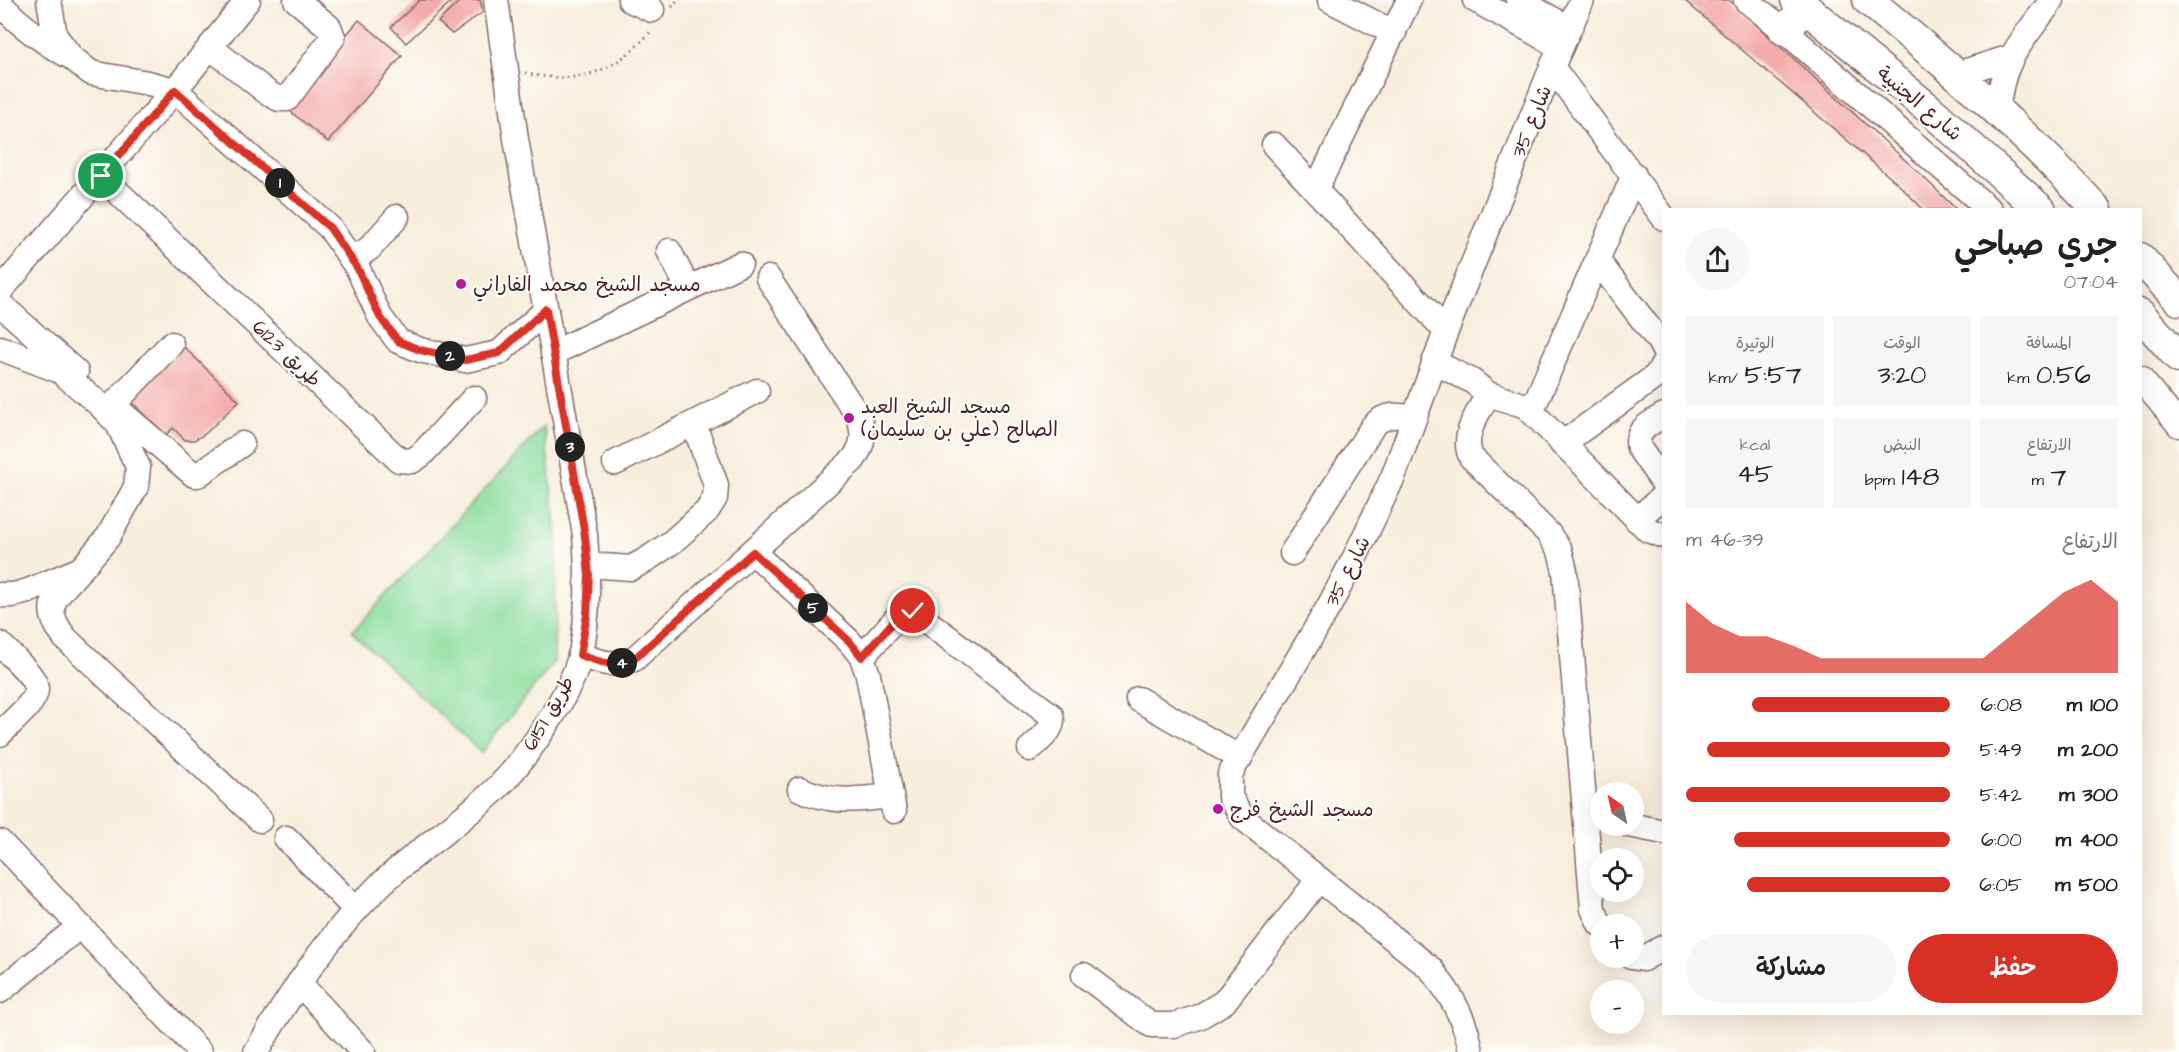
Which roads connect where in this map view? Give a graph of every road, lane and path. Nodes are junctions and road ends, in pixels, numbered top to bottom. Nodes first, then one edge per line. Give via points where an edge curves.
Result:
1 (50, 0) edge
2 (248, 0) edge
3 (296, 0) edge
4 (496, 0) edge
5 (630, 0) edge
6 (678, 0) edge
7 (1330, 0) edge
8 (1409, 0) edge
9 (1518, 0) edge
10 (1582, 0) edge
11 (1746, 0) edge
12 (1868, 0) edge
13 (2052, 0) edge
14 (1482, 2) edge
15 (0, 4) edge
16 (1801, 4) edge
17 (660, 14) junction
18 (1784, 30) junction
19 (1394, 33) junction
20 (210, 47) junction
21 (1561, 47) junction
22 (71, 57) junction
23 (2011, 57) junction
24 (506, 69) junction
25 (1957, 74) junction
26 (175, 90) junction
27 (1998, 111) junction
28 (1274, 145) dead end
29 (1634, 175) junction
30 (101, 176) junction
31 (1316, 189) junction
32 (1988, 208) edge
33 (2039, 208) edge
34 (2095, 208) edge
35 (1662, 215) edge
36 (397, 217) dead end
37 (669, 251) dead end
38 (352, 260) junction
39 (2142, 260) edge
40 (1598, 261) junction
41 (740, 264) dead end
42 (768, 278) dead end
43 (688, 288) junction
44 (0, 291) edge
45 (2179, 300) edge
46 (0, 304) edge
47 (546, 309) junction
48 (2142, 316) edge
49 (1446, 331) junction
50 (171, 344) dead end
51 (1662, 347) edge
52 (0, 348) edge
53 (554, 353) junction
54 (2179, 358) edge
55 (1662, 366) edge
56 (1431, 370) junction
57 (2142, 380) edge
58 (757, 391) dead end
59 (1488, 394) junction
60 (474, 398) dead end
61 (112, 405) junction
62 (1526, 405) junction
63 (1662, 416) edge
64 (1414, 418) junction
65 (694, 424) junction
66 (2179, 425) edge
67 (242, 444) dead end
68 (1562, 444) junction
69 (615, 463) dead end
70 (1662, 481) edge
71 (1662, 497) edge
72 (1637, 520) junction
73 (1662, 535) edge
74 (753, 552) junction
75 (1292, 553) dead end
76 (588, 565) junction
77 (81, 569) junction
78 (0, 595) edge
79 (0, 644) edge
80 (580, 655) junction
81 (862, 657) junction
82 (1138, 699) dead end
83 (0, 734) edge
84 (1030, 749) dead end
85 (1240, 758) junction
86 (800, 789) dead end
87 (1590, 792) edge
88 (260, 820) dead end
89 (1644, 828) edge
90 (1662, 832) edge
91 (1593, 836) edge
92 (286, 838) dead end
93 (0, 842) edge
94 (1318, 879) junction
95 (356, 910) junction
96 (1595, 914) edge
97 (80, 926) junction
98 (1662, 948) edge
99 (1644, 958) edge
100 (1084, 975) dead end
101 (299, 983) junction
102 (0, 991) edge
103 (200, 1052) edge
104 (256, 1052) edge
105 (363, 1052) edge
106 (1471, 1052) edge

1 - 22 street via 55,36
2 - 20 street
3 - 20 street via 329,27 333,37 286,99 268,93
4 - 24 street
5 - 17 street
6 - 17 path
7 - 19 street
8 - 19 street
9 - 21 street
10 - 21 street, شارع 35
11 - 18 street
12 - 25 main road
13 - 23 street
14 - 21 street
15 - 22 street via 41,41
16 - 18 main road
16 - 33 main road, شارع الجنبية via 1928,108
17 - 24 path via 638,47 596,72 568,79
18 - 32 street
19 - 31 street
20 - 26 street
21 - 29 street
21 - 49 street, شارع 35
22 - 26 street via 91,73
23 - 25 street
23 - 27 street via 1999,90
24 - 47 street
25 - 27 main road
26 - 30 street
26 - 38 street via 330,228
27 - 34 main road
28 - 31 street
29 - 35 street
29 - 40 street
30 - 44 street
30 - 60 street, طريق 6123 via 399,460 412,461 421,455
31 - 49 street
36 - 38 street via 370,248
37 - 43 street
38 - 47 street via 380,317 398,341 420,350 465,360 499,353
39 - 45 main road
40 - 51 street
40 - 62 street via 1540,396
41 - 43 street
42 - 74 street, طريق 6151 via 858,416 863,439 853,460
43 - 53 street
46 - 61 street
47 - 53 street
48 - 54 main road
49 - 56 street, شارع 35
50 - 61 street
52 - 77 street via 60,371 100,405 118,424 138,467 136,486 108,537
53 - 76 street
55 - 68 street via 1656,376
56 - 59 street via 1472,381
56 - 64 street, شارع 35
57 - 66 street
58 - 65 street
59 - 62 street
59 - 87 street via 1469,430 1467,448 1471,457 1560,551
61 - 67 street via 194,476
62 - 68 street
63 - 70 street via 1641,431 1638,441
64 - 75 street via 1397,414 1380,419 1373,426
64 - 85 street, شارع 35 via 1393,477 1355,557
65 - 69 street
65 - 76 street via 716,485 715,498 707,511 672,542 631,568
68 - 72 street
71 - 72 street
72 - 73 street
74 - 80 street, طريق 6151 via 634,659 603,664
74 - 81 street
76 - 80 street via 587,615
77 - 78 street via 28,591
77 - 88 street via 56,597 51,608 55,624 65,638
79 - 83 street via 31,675 37,690 31,704
80 - 95 street, طريق 6151 via 562,699 532,746 496,789
81 - 84 street via 904,610 913,611 1051,715 1050,729
81 - 86 street via 893,804 819,798
82 - 85 street
85 - 94 street, شارع 35 via 1230,774 1230,797 1243,818
89 - 90 street
91 - 96 street
92 - 95 street
93 - 97 street
94 - 100 street via 1224,1002 1199,1017 1174,1025 1151,1025
94 - 106 street, شارع 35 via 1430,968 1449,992
95 - 101 street, طريق 6151
97 - 102 street
97 - 103 street
98 - 99 street
101 - 104 street, طريق 6151
101 - 105 street

